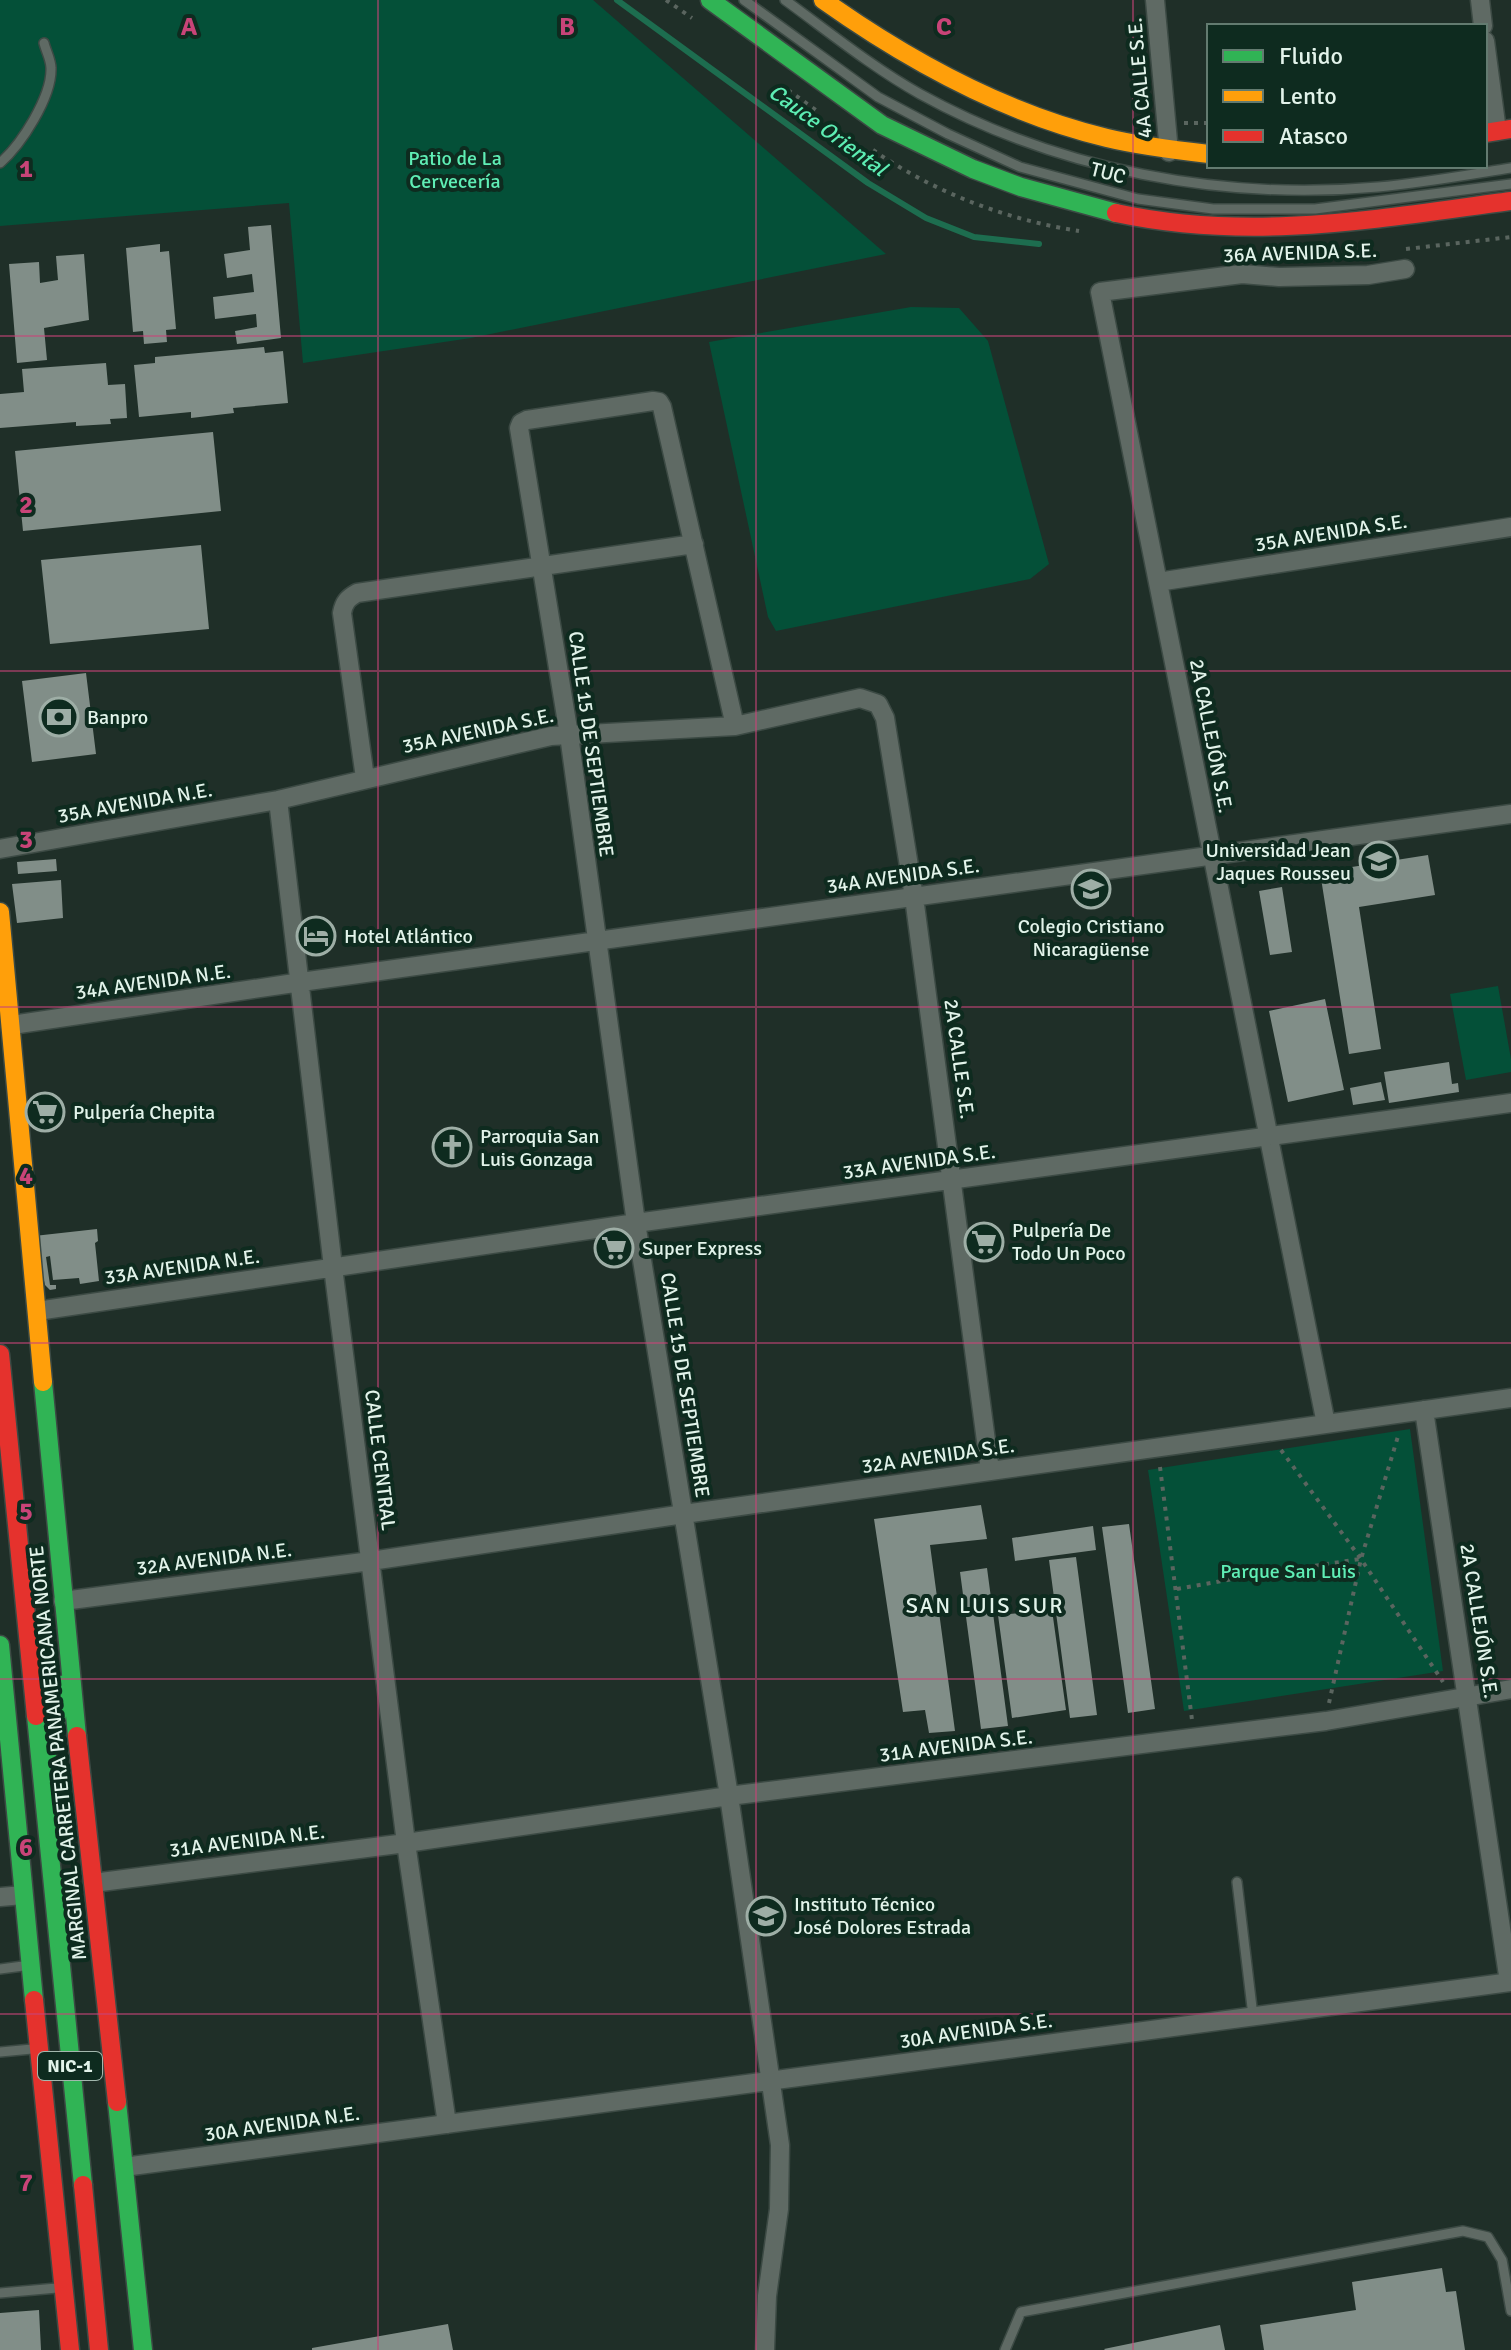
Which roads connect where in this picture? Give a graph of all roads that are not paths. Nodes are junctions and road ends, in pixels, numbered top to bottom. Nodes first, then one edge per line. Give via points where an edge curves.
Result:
1 (710, 0) edge
2 (744, 0) edge
3 (785, 0) edge
4 (1155, 0) edge
5 (1480, 0) edge
6 (831, 3) edge
7 (1483, 24) edge
8 (44, 43) dead end
9 (1487, 55) edge
10 (1498, 131) edge
11 (1169, 152) junction
12 (1207, 154) edge
13 (0, 163) edge
14 (1511, 168) edge
15 (1511, 184) edge
16 (1511, 201) edge
17 (1405, 269) dead end
18 (1100, 292) joint
19 (1511, 527) edge
20 (694, 544) junction
21 (543, 568) junction
22 (1158, 582) junction
23 (878, 704) joint
24 (735, 726) junction
25 (569, 735) junction
26 (365, 778) junction
27 (278, 800) junction
28 (1511, 814) edge
29 (0, 849) edge
30 (1213, 856) junction
31 (914, 897) junction
32 (0, 912) edge
33 (596, 941) junction
34 (301, 982) junction
35 (12, 1025) junction
36 (1511, 1103) edge
37 (1269, 1136) junction
38 (953, 1180) junction
39 (636, 1223) junction
40 (333, 1267) junction
41 (37, 1311) junction
42 (0, 1354) edge
43 (1511, 1398) edge
44 (1415, 1411) junction
45 (1326, 1424) junction
46 (990, 1471) junction
47 (684, 1514) junction
48 (371, 1561) junction
49 (63, 1601) junction
50 (0, 1645) edge
51 (70, 1666) junction
52 (1511, 1689) edge
53 (1461, 1697) junction
54 (41, 1781) junction
55 (729, 1796) junction
56 (406, 1843) junction
57 (1237, 1882) dead end
58 (93, 1883) junction
59 (23, 1895) junction
60 (0, 1897) edge
61 (30, 1966) junction
62 (0, 1969) edge
63 (1510, 1982) edge
64 (1253, 2016) junction
65 (39, 2048) junction
66 (0, 2052) edge
67 (771, 2080) junction
68 (447, 2124) junction
69 (124, 2167) junction
70 (92, 2284) junction
71 (64, 2287) junction
72 (0, 2293) edge
73 (1511, 2311) edge
74 (70, 2350) edge
75 (99, 2350) edge
76 (143, 2350) edge
77 (765, 2350) edge
78 (1005, 2350) edge

1 - 16 main road via 879,124 969,167 1124,215 1269,228
2 - 15 lane, TUC via 878,97 948,134 1020,167 1138,199 1213,209 1315,209
3 - 14 lane, TUC via 918,93 1014,138 1072,157 1185,182 1308,190 1379,187
4 - 11 street, 4A CALLE S.E.
5 - 7 street
6 - 11 main road via 956,83 1067,127
8 - 13 lane via 51,68 44,98 27,131
9 - 10 street
11 - 12 main road
17 - 18 street, 36A AVENIDA S.E. via 1368,275 1242,274
18 - 22 street, 2A CALLEJÓN S.E.
19 - 22 street, 35A AVENIDA S.E.
20 - 21 street
20 - 21 street, CALLE 15 DE SEPTIEMBRE via 659,402 527,420 519,428
20 - 24 street
21 - 25 street, CALLE 15 DE SEPTIEMBRE
21 - 26 street via 348,598 342,613
22 - 30 street, 2A CALLEJÓN S.E.
23 - 24 street, 35A AVENIDA S.E. via 860,698
23 - 31 street, 2A CALLE S.E. via 885,718
24 - 25 street, 35A AVENIDA S.E.
25 - 26 street, 35A AVENIDA S.E.
25 - 33 street, CALLE 15 DE SEPTIEMBRE
26 - 27 street, 35A AVENIDA S.E.
27 - 29 street, 35A AVENIDA N.E.
27 - 34 street, CALLE CENTRAL
28 - 30 street, 34A AVENIDA S.E.
30 - 31 street, 34A AVENIDA S.E.
30 - 37 street, 2A CALLEJÓN S.E.
31 - 33 street, 34A AVENIDA S.E.
31 - 38 street, 2A CALLE S.E.
32 - 35 main road, MARGINAL CARRETERA PANAMERICANA NORTE
33 - 34 street, 34A AVENIDA S.E.
33 - 39 street, CALLE 15 DE SEPTIEMBRE
34 - 35 street, 34A AVENIDA N.E.
34 - 40 street, CALLE CENTRAL
35 - 41 main road, MARGINAL CARRETERA PANAMERICANA NORTE
36 - 37 street, 33A AVENIDA S.E.
37 - 38 street, 33A AVENIDA S.E.
37 - 45 street, 2A CALLEJÓN S.E.
38 - 39 street, 33A AVENIDA S.E.
38 - 46 street, 2A CALLE S.E.
39 - 40 street, 33A AVENIDA S.E.
39 - 47 street, CALLE 15 DE SEPTIEMBRE
40 - 41 street, 33A AVENIDA N.E.
40 - 48 street, CALLE CENTRAL
41 - 49 main road, MARGINAL CARRETERA PANAMERICANA NORTE
42 - 54 main road, NIC-1
43 - 44 street, 32A AVENIDA S.E.
44 - 45 street, 32A AVENIDA S.E.
44 - 53 street, 2A CALLEJÓN S.E.
45 - 46 street, 32A AVENIDA S.E.
46 - 47 street, 32A AVENIDA S.E.
47 - 48 street, 32A AVENIDA S.E.
47 - 55 street, CALLE 15 DE SEPTIEMBRE
48 - 49 street, 32A AVENIDA N.E.
48 - 56 street, CALLE CENTRAL
49 - 51 main road, MARGINAL CARRETERA PANAMERICANA NORTE
50 - 59 main road, NIC-1
51 - 54 main road
51 - 58 main road, MARGINAL CARRETERA PANAMERICANA NORTE
52 - 53 street, 31A AVENIDA S.E.
53 - 55 street, 31A AVENIDA S.E. via 1194,1739
53 - 63 street, 2A CALLEJÓN S.E.
54 - 70 main road, NIC-1
55 - 56 street, 31A AVENIDA S.E.
55 - 67 street, CALLE 15 DE SEPTIEMBRE
56 - 58 street, 31A AVENIDA N.E.
56 - 68 street, CALLE CENTRAL
57 - 64 lane
58 - 69 main road, MARGINAL CARRETERA PANAMERICANA NORTE
59 - 60 street
59 - 61 main road, NIC-1
61 - 62 lane
61 - 65 main road, NIC-1
63 - 64 street, 30A AVENIDA S.E.
64 - 67 street, 30A AVENIDA S.E.
65 - 66 lane
65 - 71 main road, NIC-1
67 - 68 street, 30A AVENIDA S.E.
67 - 77 street, CALLE 15 DE SEPTIEMBRE via 780,2145 779,2209
68 - 69 street, 30A AVENIDA N.E.
69 - 76 main road, MARGINAL CARRETERA PANAMERICANA NORTE
70 - 71 lane
70 - 75 main road, NIC-1
71 - 72 lane
71 - 74 main road, NIC-1
73 - 78 lane via 1502,2260 1488,2237 1463,2231 1021,2312

